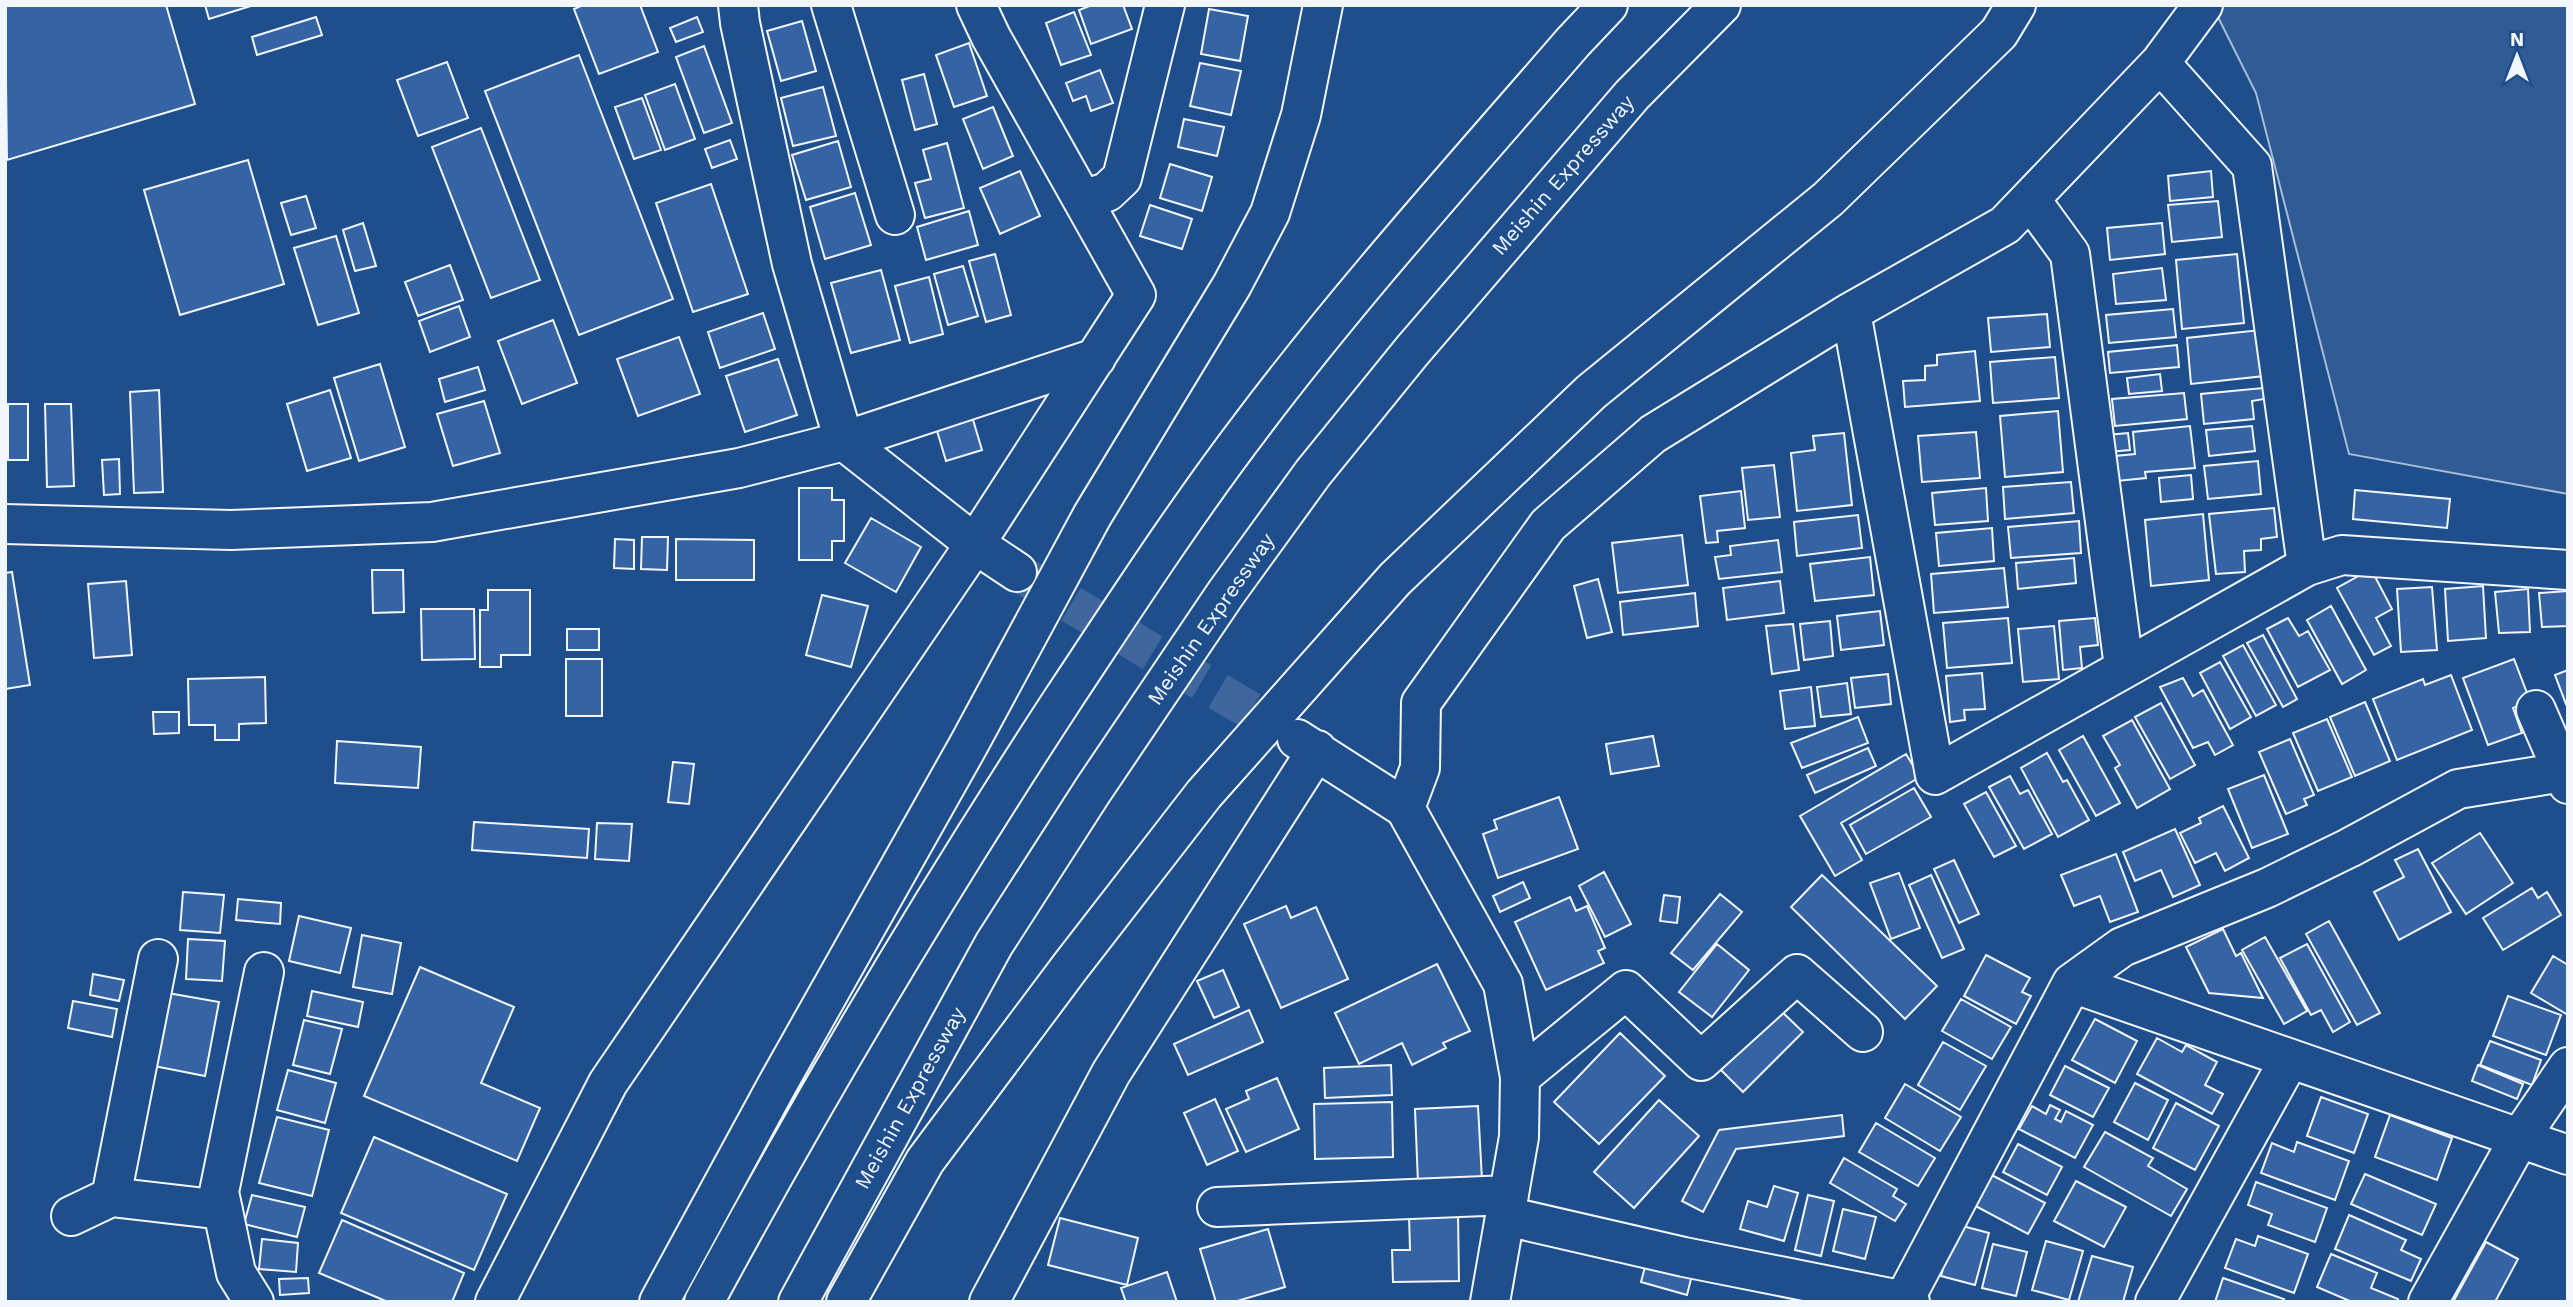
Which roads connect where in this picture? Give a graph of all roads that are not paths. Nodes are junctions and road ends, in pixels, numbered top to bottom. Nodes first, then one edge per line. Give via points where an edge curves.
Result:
1 (738, 5) edge
2 (831, 5) edge
3 (976, 5) edge
4 (1165, 5) edge
5 (1323, 5) edge
6 (1608, 5) edge
7 (1721, 5) edge
8 (2016, 5) edge
9 (2203, 5) edge
10 (2161, 63) junction
11 (2030, 199) junction
12 (1083, 200) junction
13 (895, 215) dead end
14 (1851, 312) junction
15 (1096, 358) junction
16 (844, 441) junction
17 (5, 524) edge
18 (975, 544) junction
19 (2306, 566) junction
20 (2568, 570) edge
21 (1017, 572) tunnel mouth
22 (2124, 667) junction
23 (2536, 710) dead end
24 (2565, 778) edge
25 (1405, 808) junction
26 (158, 959) dead end
27 (264, 972) dead end
28 (2073, 983) junction
29 (1863, 1032) dead end
30 (2290, 1060) junction
31 (2568, 1067) edge
32 (1520, 1077) junction
33 (2519, 1139) junction
34 (2568, 1155) edge
35 (111, 1197) junction
36 (1508, 1205) junction
37 (1217, 1207) dead end
38 (223, 1210) junction
39 (71, 1216) dead end
40 (1907, 1301) edge
41 (254, 1302) edge
42 (495, 1302) edge
43 (659, 1302) edge
44 (704, 1302) edge
45 (798, 1302) edge
46 (846, 1302) edge
47 (989, 1302) edge
48 (1490, 1302) edge
49 (2155, 1302) edge
50 (2428, 1302) edge

1 - 16 main road via 792,264
2 - 13 main road
3 - 12 main road
4 - 12 main road via 1122,178 1107,192
5 - 43 main road via 1301,115 1270,213 1232,285 1092,516
6 - 44 main road via 1360,287 1250,427 1143,578 990,810 782,1157
7 - 45 main road, Meishin Expressway via 1632,95 1412,351 1313,474 1226,593 994,944
8 - 46 main road via 1999,33 1828,199 1591,392 1395,579 1204,794 1070,967 925,1161
9 - 10 main road
10 - 11 main road
10 - 19 main road via 2252,166
11 - 14 main road via 2005,225
11 - 22 main road via 2070,254
12 - 15 main road via 1136,295
14 - 22 main road via 1935,775
14 - 25 main road via 1653,434 1548,525 1421,703 1420,768
15 - 16 main road
15 - 18 main road
16 - 17 main road via 739,468 432,523 231,530
16 - 18 main road
18 - 21 main road
18 - 42 main road via 608,1083
19 - 20 main road via 2342,555
19 - 22 main road
23 - 24 main road
24 - 28 main road via 2458,789 2267,888 2122,947
25 - 32 main road via 1503,985
25 - 47 main road via 1307,744 1111,1073
26 - 35 main road
27 - 38 main road via 219,1192
28 - 30 main road
28 - 40 main road
29 - 32 main road via 1797,974 1701,1061 1626,990
30 - 33 main road
30 - 49 main road
31 - 33 main road
32 - 36 main road via 1519,1138
33 - 34 main road
33 - 50 main road
35 - 38 main road
35 - 39 main road
36 - 37 main road
36 - 40 main road via 1684,1257
36 - 48 main road
38 - 41 main road via 236,1273

